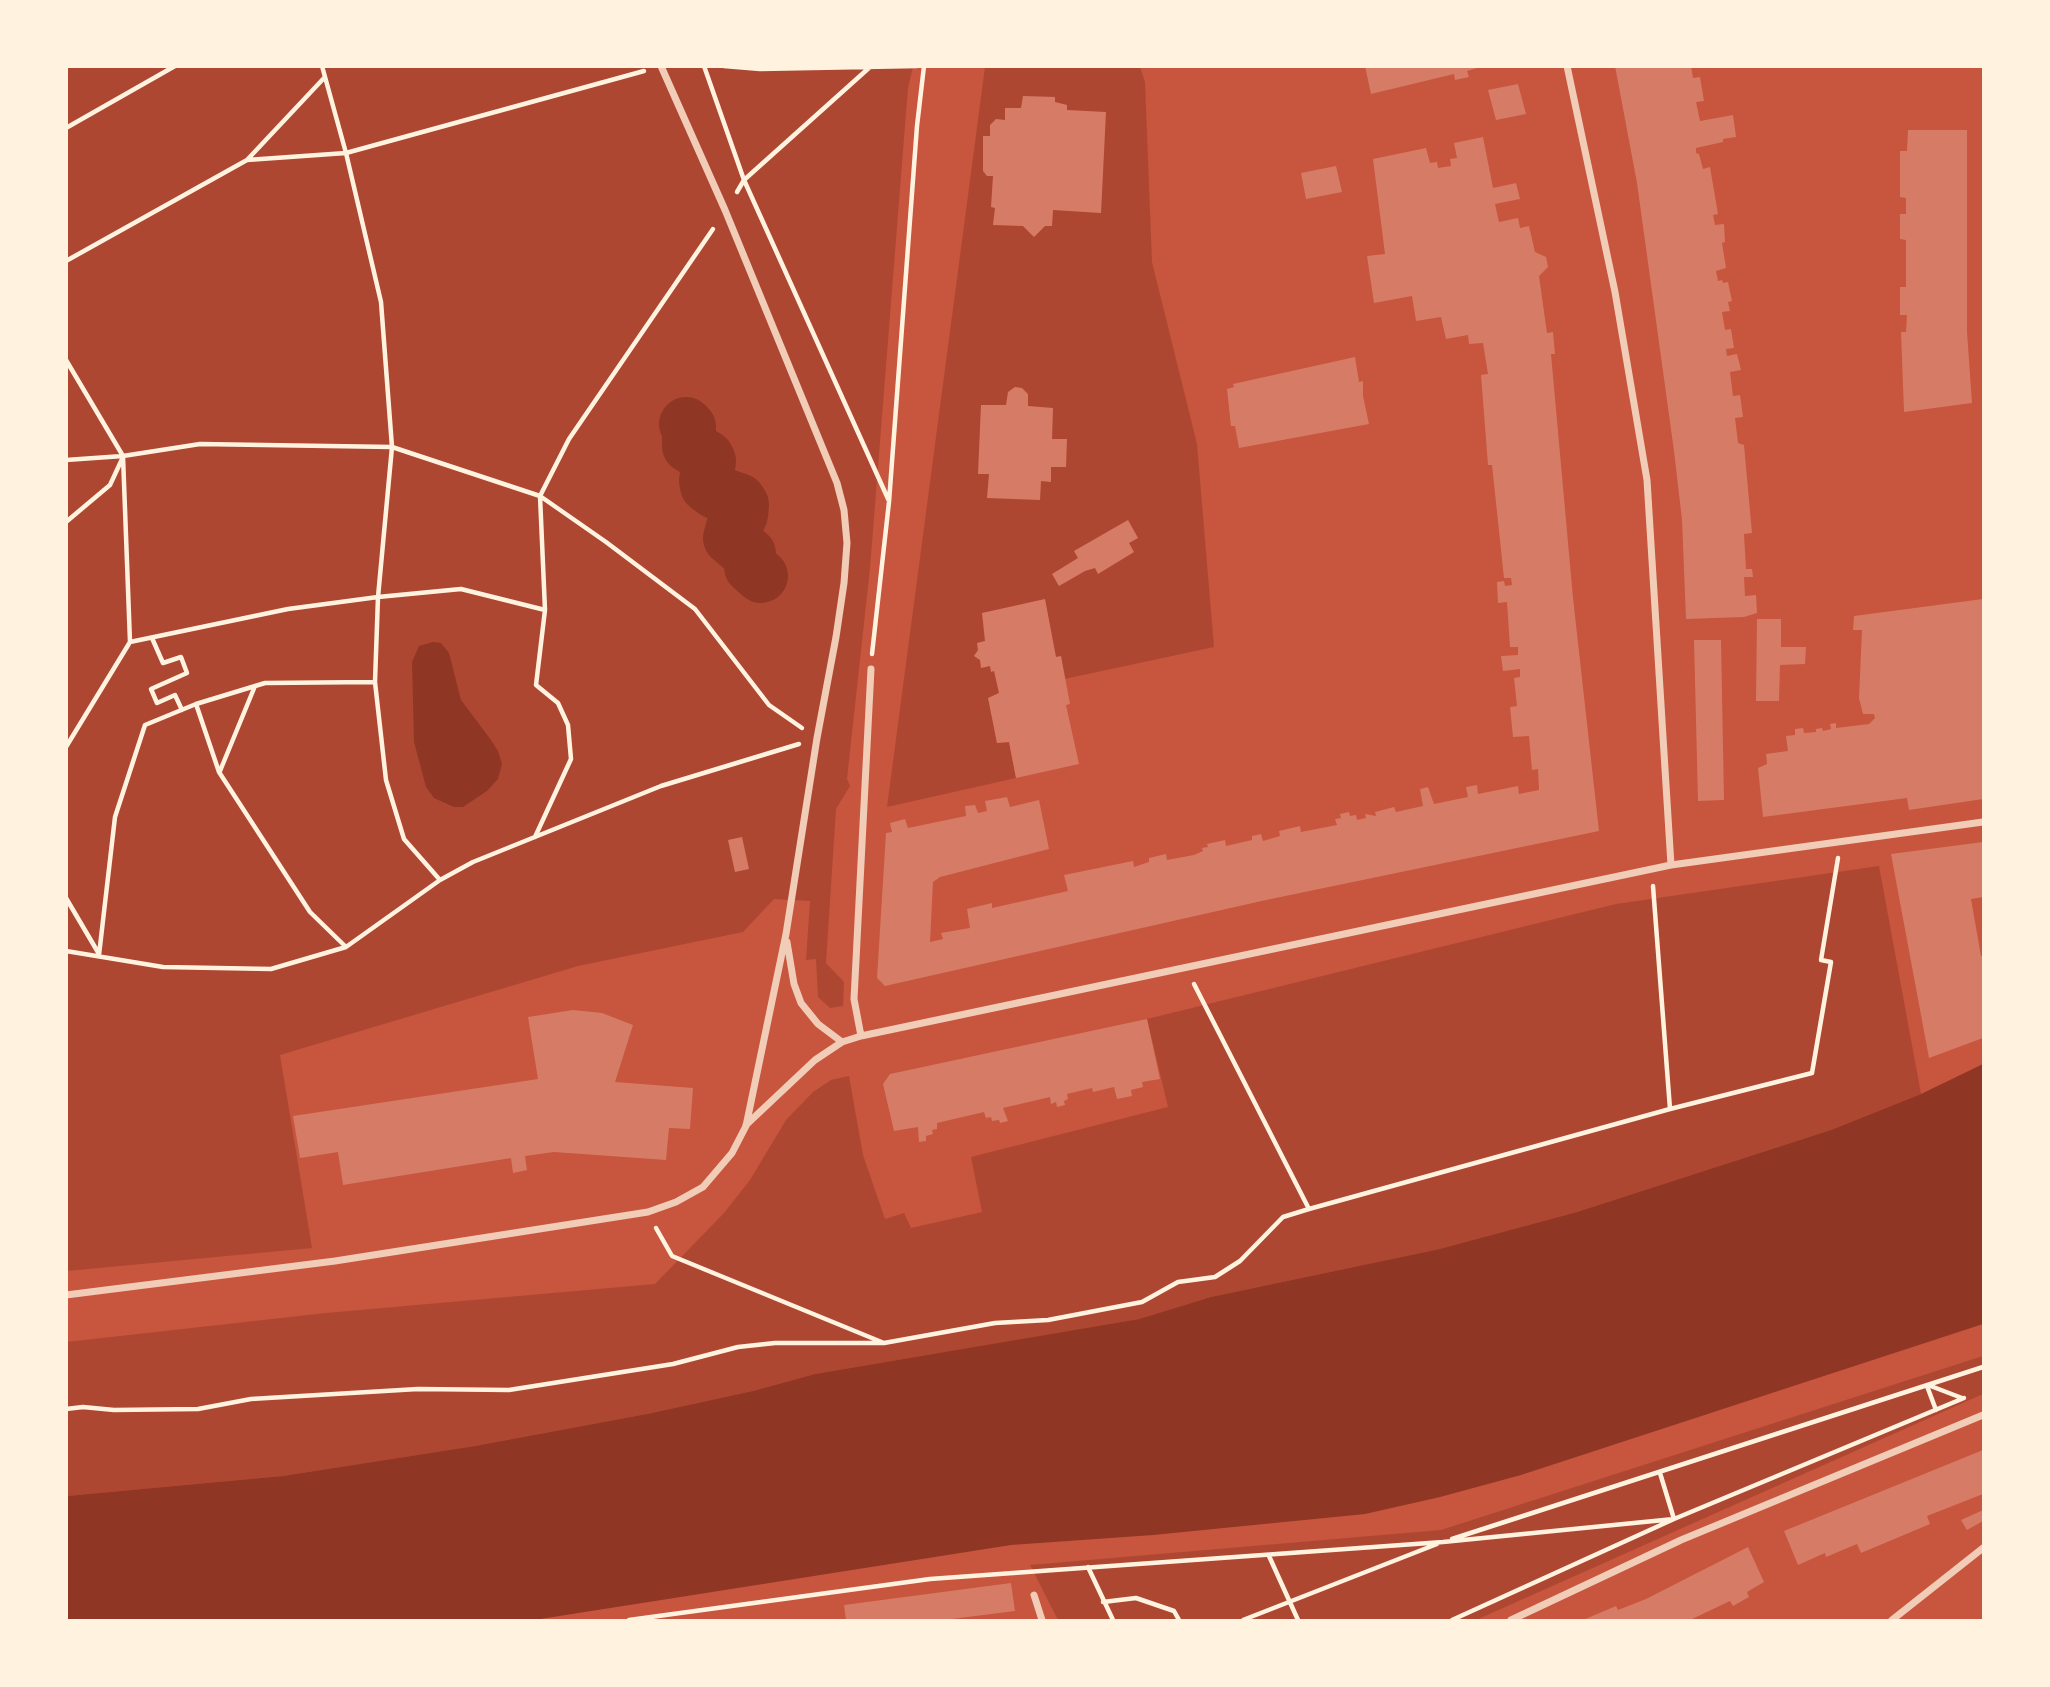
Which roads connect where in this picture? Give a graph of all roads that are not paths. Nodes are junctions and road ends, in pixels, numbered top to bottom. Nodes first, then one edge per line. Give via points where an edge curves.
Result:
1 (1567, 66) edge
2 (662, 67) edge
3 (870, 669) road end
4 (1983, 822) edge
5 (1671, 865) junction
6 (786, 934) junction
7 (861, 1037) junction
8 (842, 1042) junction
9 (746, 1126) junction
10 (66, 1295) edge
11 (1983, 1415) edge
12 (1983, 1548) edge
13 (1034, 1595) dead end
14 (1042, 1620) edge
15 (1511, 1620) edge
16 (1892, 1620) edge

1 - 5 street via 1615,292 1647,480
2 - 6 street via 725,210 844,510 844,583
3 - 7 street via 854,999
4 - 5 street
5 - 7 street
6 - 8 street via 801,1003 817,1024
6 - 9 street
7 - 8 street
8 - 9 street via 815,1060
9 - 10 street via 732,1153 703,1186 648,1212 335,1261
11 - 15 street via 1681,1540
12 - 16 street
13 - 14 street

